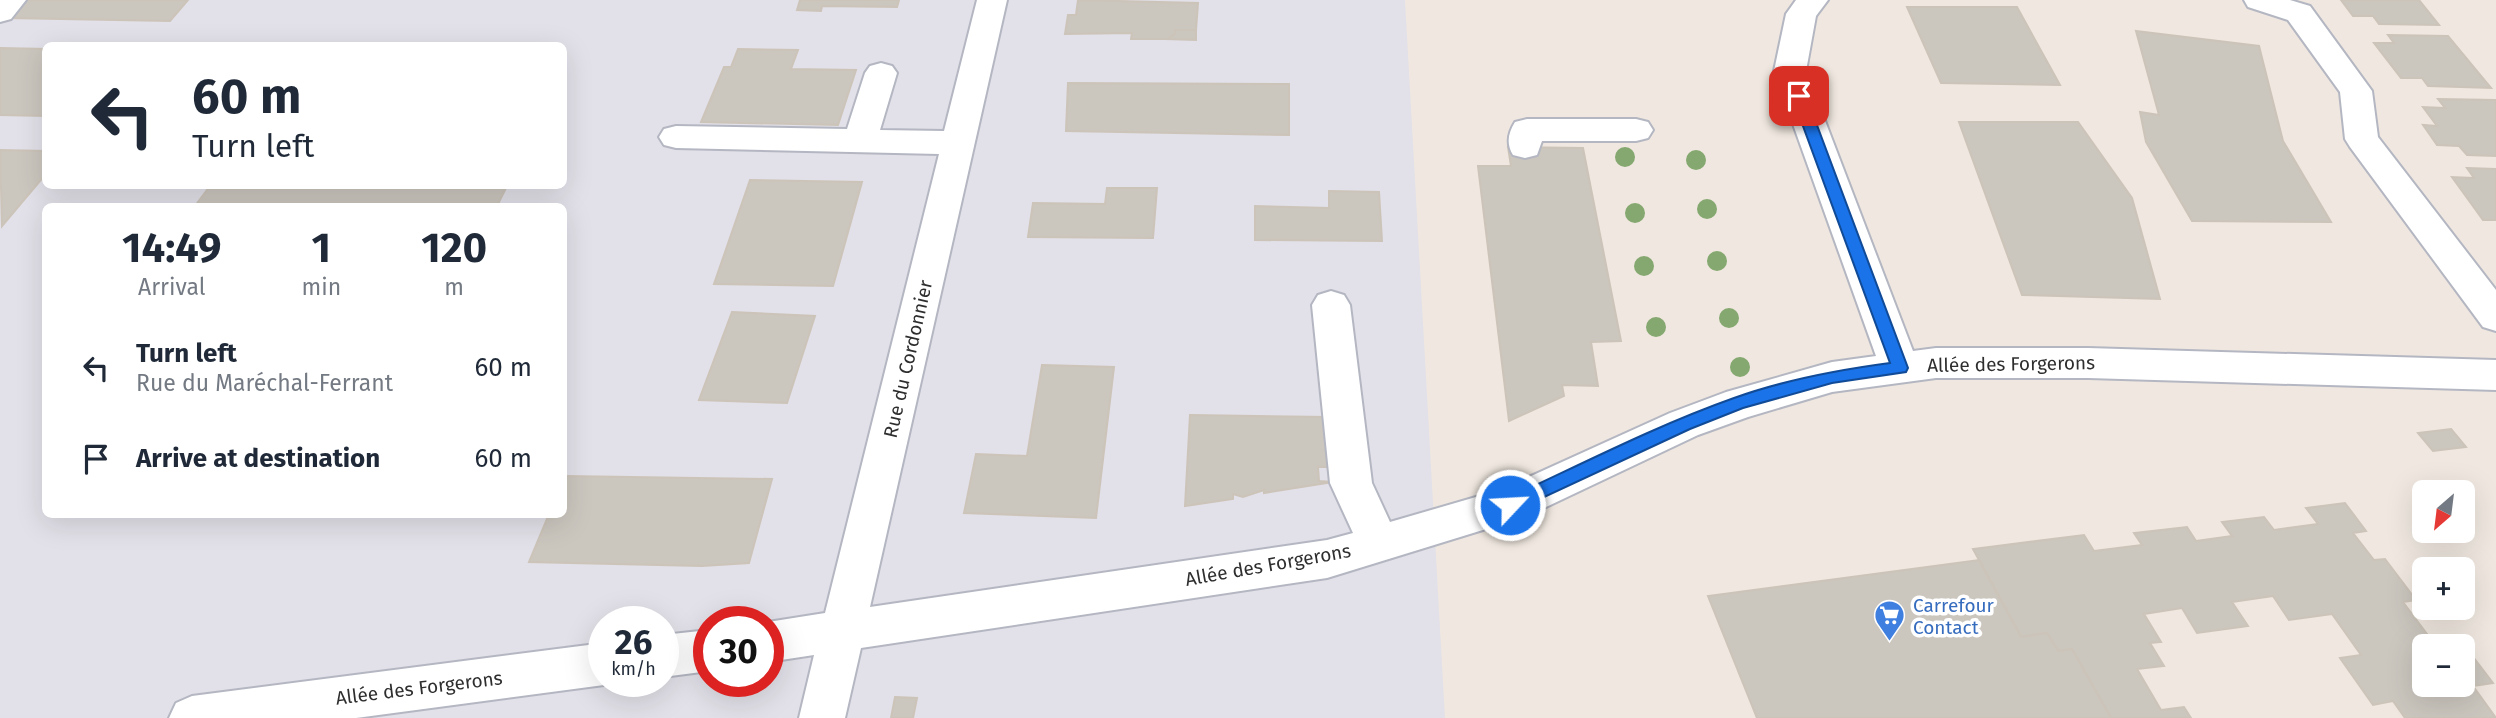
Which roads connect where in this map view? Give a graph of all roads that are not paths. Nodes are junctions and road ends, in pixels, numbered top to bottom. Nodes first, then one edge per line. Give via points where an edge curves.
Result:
1 (11, 0) edge
2 (992, 0) edge
3 (1812, 0) edge
4 (2259, 0) edge
5 (0, 12) edge
6 (881, 73) dead end
7 (1636, 130) dead end
8 (676, 137) dead end
9 (860, 141) junction
10 (960, 143) junction
11 (1525, 147) dead end
12 (1331, 304) dead end
13 (2496, 317) edge
14 (1900, 368) junction
15 (2496, 375) edge
16 (1378, 544) junction
17 (844, 632) junction
18 (784, 640) edge
19 (588, 666) edge
20 (192, 718) edge
21 (822, 718) edge

1 - 5 street
2 - 10 street, Rue du Cordonnier
3 - 14 street via 1801,14 1790,71
4 - 13 street via 2299,13 2356,91 2362,139
6 - 9 street
7 - 11 street via 1527,130
8 - 9 street
9 - 10 street
10 - 17 street, Rue du Cordonnier
12 - 16 street via 1351,483
14 - 15 street, Allée des Forgerons via 1936,363 2088,363
14 - 16 street, Allée des Forgerons via 1832,377 1740,403 1684,424 1510,505
16 - 17 street, Allée des Forgerons via 1327,559
17 - 18 street, Allée des Forgerons
17 - 21 street, Rue du Cordonnier
19 - 20 street, Allée des Forgerons

